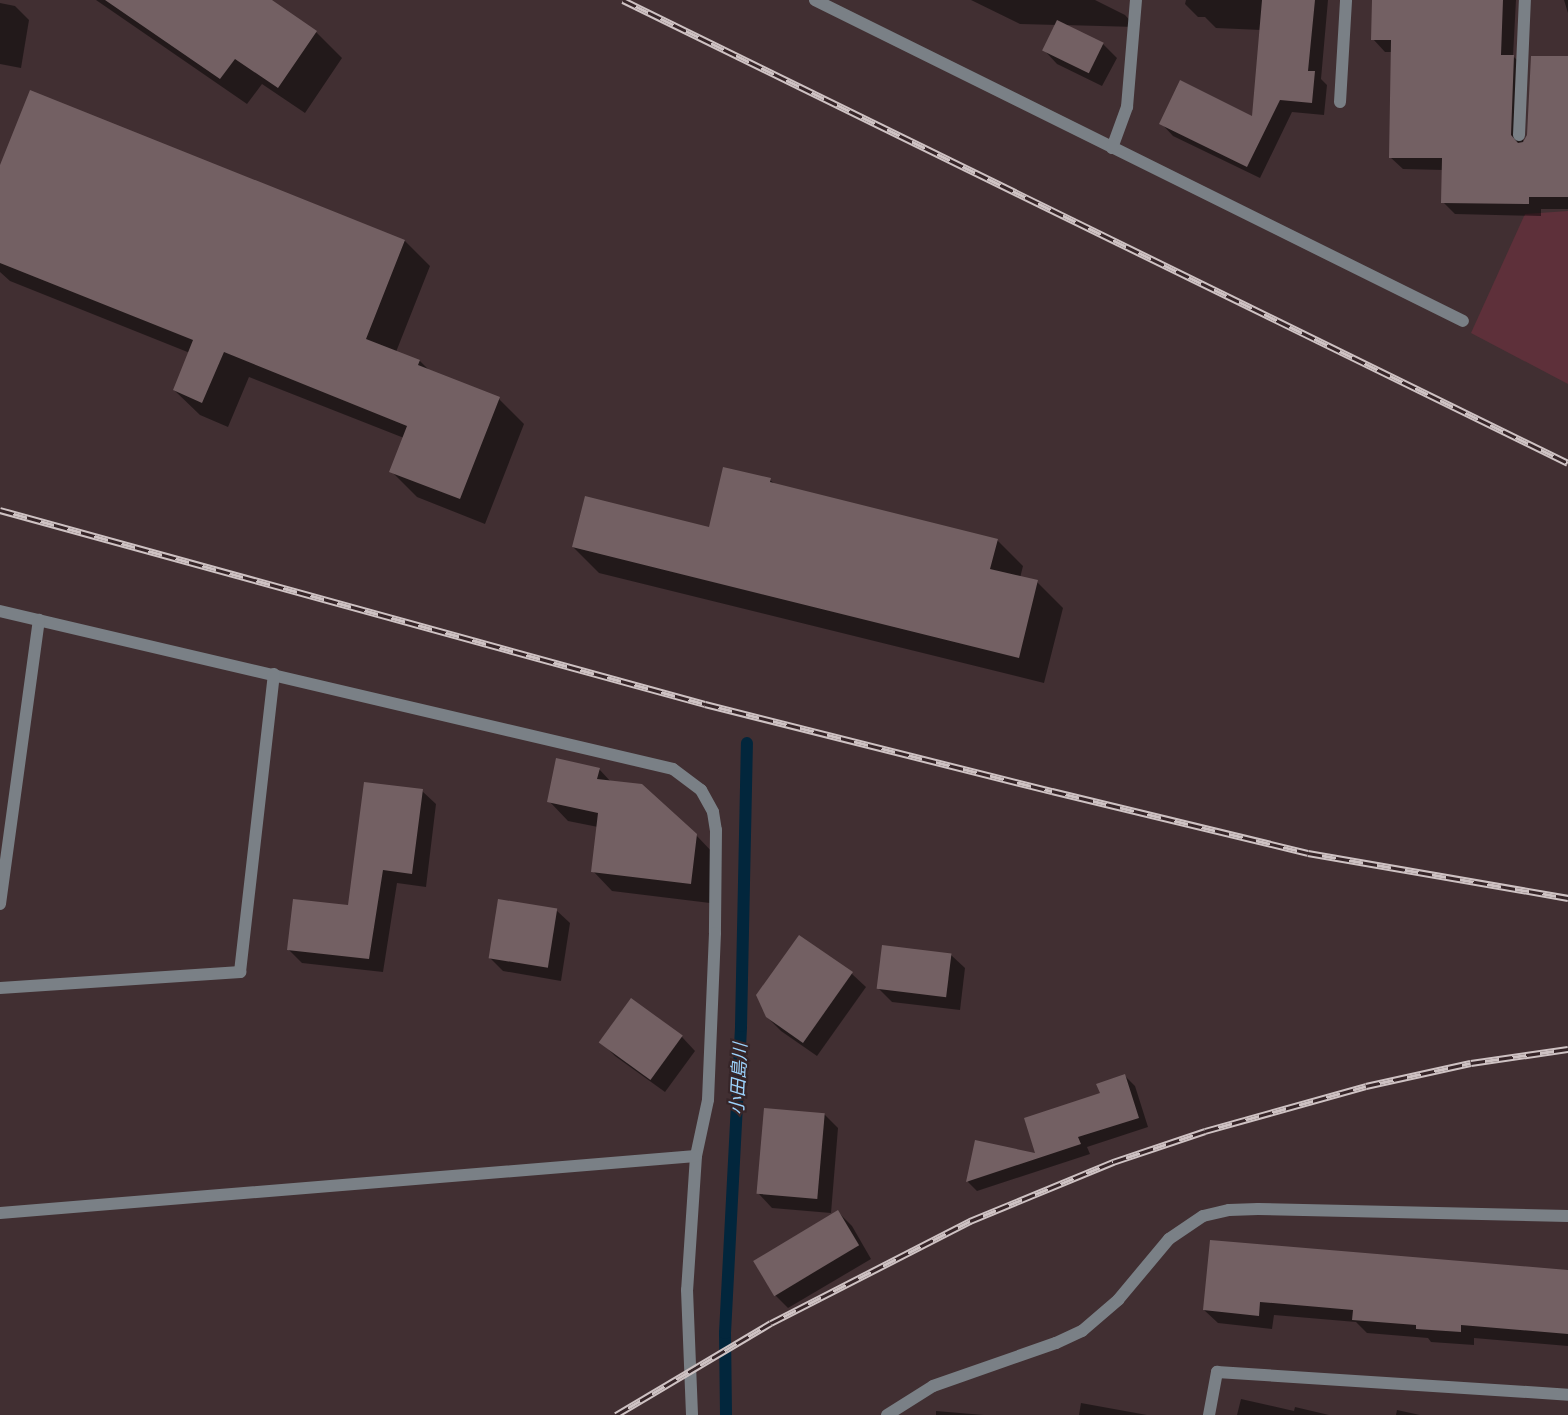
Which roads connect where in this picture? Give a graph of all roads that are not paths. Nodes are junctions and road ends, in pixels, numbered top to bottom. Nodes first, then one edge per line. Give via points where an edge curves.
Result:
1 (815, 0) edge
2 (1136, 0) edge
3 (1346, 0) edge
4 (1525, 0) edge
5 (1340, 102) dead end
6 (1519, 135) dead end
7 (1112, 148) junction
8 (1464, 321) dead end
9 (0, 611) edge
10 (39, 620) junction
11 (274, 674) junction
12 (0, 904) edge
13 (0, 988) edge
14 (696, 1156) junction
15 (0, 1214) edge
16 (1568, 1216) edge
17 (1568, 1395) edge
18 (692, 1415) edge
19 (887, 1415) edge
20 (1209, 1415) edge

1 - 7 street
2 - 7 street via 1127,107
3 - 5 street
4 - 6 street
7 - 8 street
9 - 10 street
10 - 11 street
10 - 12 street
11 - 13 street via 240,972
11 - 14 street via 673,769 701,790 713,812 716,841 708,1100
14 - 15 street
14 - 18 street via 687,1290
16 - 19 street via 1258,1209 1203,1216 1169,1239 1118,1300 1082,1331 933,1386
17 - 20 street via 1216,1372

